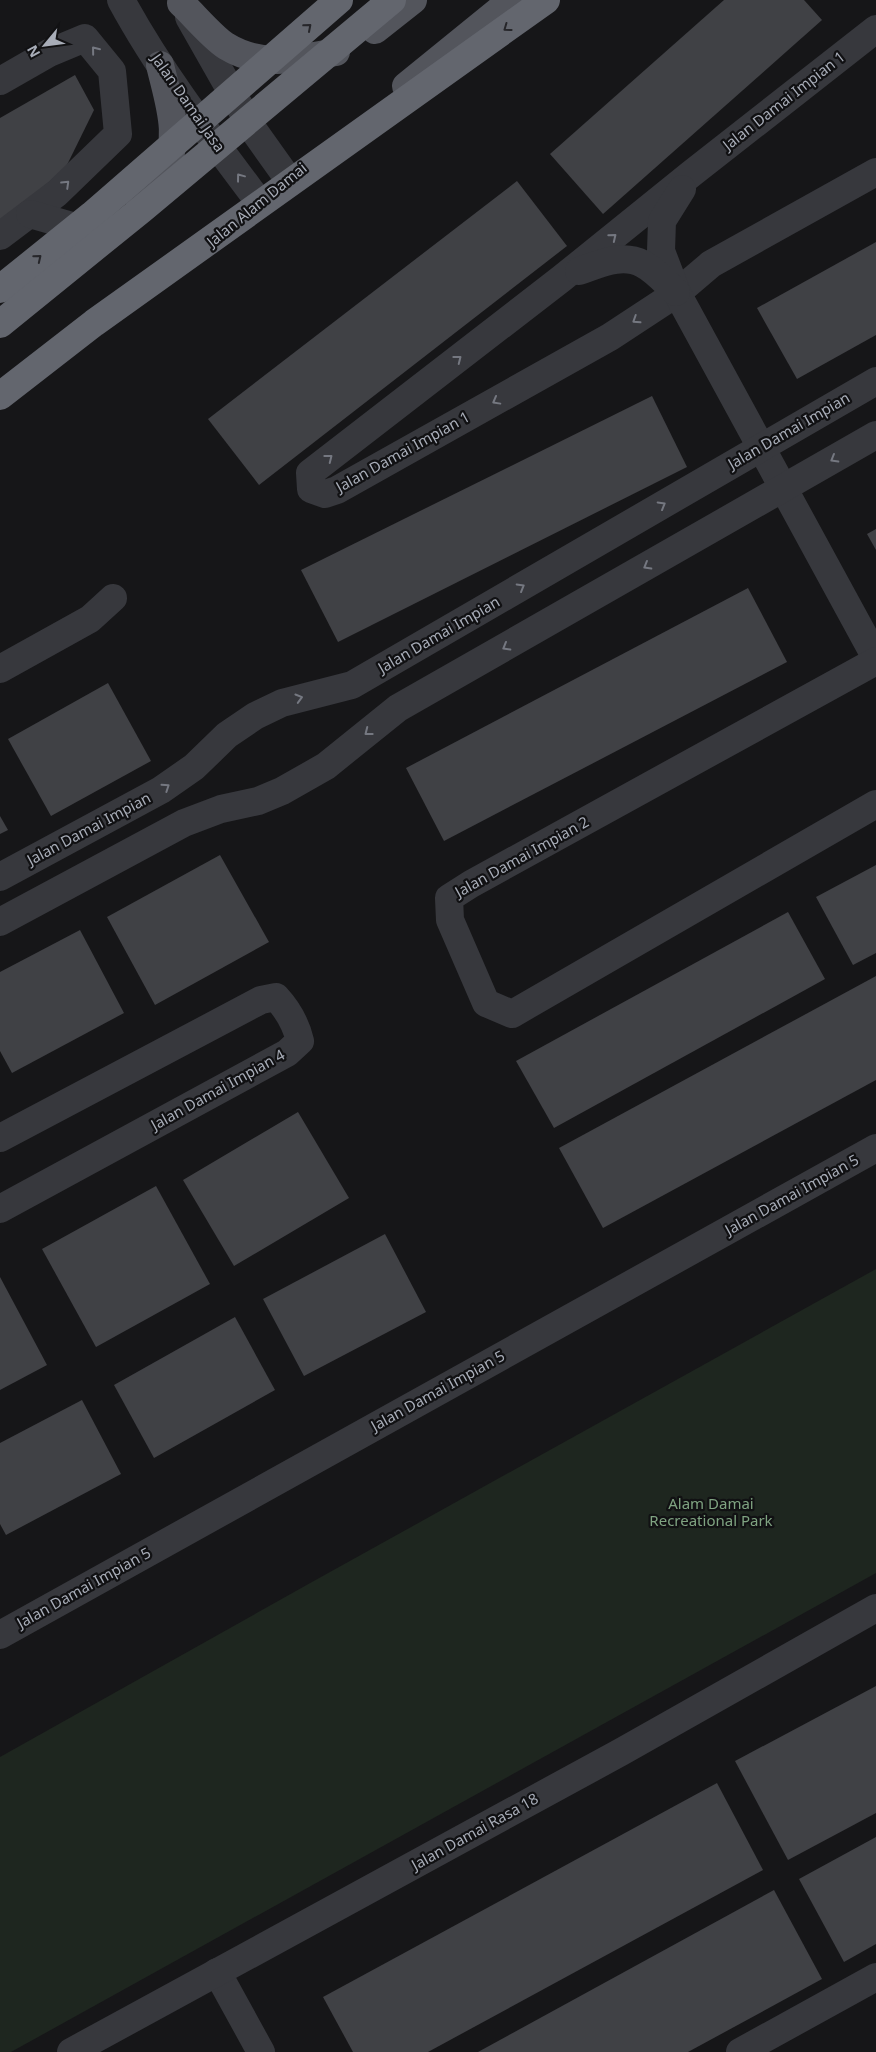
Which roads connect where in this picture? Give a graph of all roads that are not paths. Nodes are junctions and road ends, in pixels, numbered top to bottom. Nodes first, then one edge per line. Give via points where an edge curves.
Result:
1 (121, 0) edge
2 (339, 0) edge
3 (392, 0) edge
4 (412, 0) edge
5 (512, 0) edge
6 (546, 0) edge
7 (180, 1) edge
8 (876, 29) edge
9 (351, 49) junction
10 (160, 65) junction
11 (0, 81) edge
12 (252, 128) junction
13 (220, 150) junction
14 (876, 172) edge
15 (691, 174) junction
16 (289, 180) junction
17 (260, 203) junction
18 (30, 214) junction
19 (0, 236) edge
20 (112, 237) junction
21 (561, 279) junction
22 (0, 289) edge
23 (677, 293) junction
24 (0, 324) edge
25 (0, 329) edge
26 (876, 381) edge
27 (0, 396) edge
28 (0, 409) edge
29 (876, 435) edge
30 (762, 447) junction
31 (784, 488) junction
32 (113, 598) dead end
33 (876, 660) edge
34 (0, 669) edge
35 (876, 804) edge
36 (0, 877) edge
37 (0, 922) edge
38 (0, 1138) edge
39 (876, 1148) edge
40 (0, 1209) edge
41 (876, 1608) edge
42 (0, 1635) edge
43 (216, 1972) junction
44 (876, 1977) edge
45 (71, 2052) edge
46 (261, 2052) edge
47 (740, 2052) edge

1 - 10 street, Jalan Damai Jasa
22 -> 2 highway, bridge via 92,214
3 - 24 highway, bridge via 142,210
4 - 9 main road
5 - 16 main road, Jalan Alam Damai
6 -> 27 highway, bridge via 94,323
7 - 9 main road via 226,46 255,59 291,60
7 - 12 street
8 - 15 street, Jalan Damai Impian 1
9 - 12 main road
10 - 13 street, Jalan Damai Jasa
10 - 20 main road via 174,125 173,151 162,176
18 -> 11 street via 57,193 118,134 112,71 85,38 49,53
12 - 13 main road
12 - 16 street
17 -> 13 street, Jalan Damai Jasa
13 - 20 main road
14 - 23 street, Jalan Damai Impian 1 via 711,264
21 -> 15 street, Jalan Damai Impian 1
15 - 23 street, Jalan Damai Impian 1 via 662,221 661,251
16 - 17 main road, Jalan Alam Damai
17 - 28 main road, Jalan Alam Damai
18 - 19 street
18 - 20 street
20 - 25 main road
21 - 23 street, Jalan Damai Impian 1 via 622,258 643,264
23 -> 21 street, Jalan Damai Impian 1 via 610,337 337,490 325,494 311,489 310,473
23 - 30 street
26 - 30 street, Jalan Damai Impian
29 -> 31 street
30 - 31 street
36 -> 30 street, Jalan Damai Impian via 161,790 255,716 282,703 352,685
31 - 33 street
31 -> 37 street via 398,708 326,766 282,791 184,823
32 - 34 street via 90,619
33 - 35 street, Jalan Damai Impian 2 via 471,884 449,898 450,920 486,1003 512,1014
38 - 40 street, Jalan Damai Impian 4 via 261,1000 276,997 296,1025 300,1041 287,1052
39 - 42 street, Jalan Damai Impian 5
41 - 43 street, Jalan Damai Rasa 18
43 - 45 street, Jalan Damai Rasa 18
43 - 46 street
44 - 47 street

